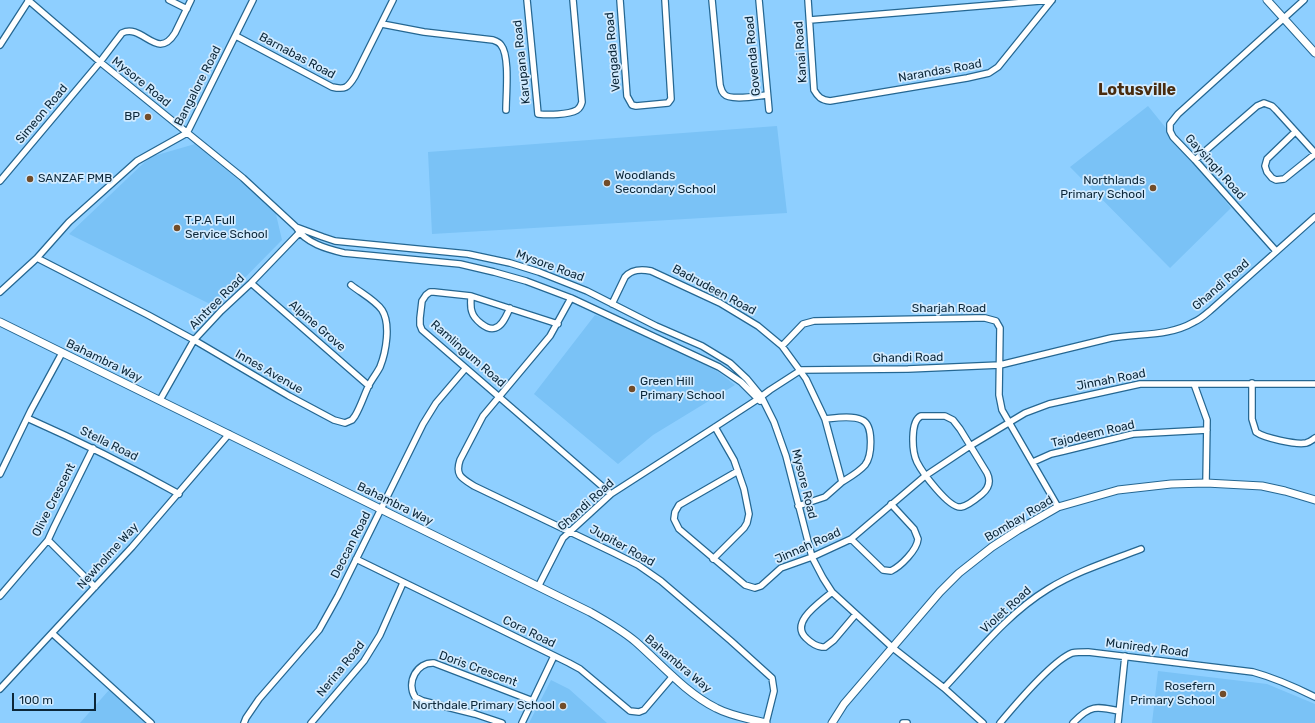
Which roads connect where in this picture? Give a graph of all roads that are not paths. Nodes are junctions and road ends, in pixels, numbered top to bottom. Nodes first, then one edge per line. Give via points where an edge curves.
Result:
1 (28, 0) edge
2 (169, 0) edge
3 (191, 0) edge
4 (253, 0) edge
5 (393, 0) edge
6 (527, 0) edge
7 (573, 0) edge
8 (620, 0) edge
9 (664, 0) edge
10 (712, 0) edge
11 (759, 0) edge
12 (808, 0) edge
13 (1052, 0) edge
14 (1267, 0) edge
15 (1304, 0) edge
16 (187, 8) junction
17 (1284, 18) junction
18 (810, 20) junction
19 (382, 24) junction
20 (236, 36) junction
21 (0, 45) edge
22 (1315, 53) edge
23 (100, 62) junction
24 (767, 95) junction
25 (823, 100) joint
26 (506, 110) dead end
27 (769, 110) dead end
28 (1295, 132) junction
29 (187, 133) junction
30 (1315, 154) edge
31 (1195, 160) junction
32 (0, 181) edge
33 (1315, 217) edge
34 (301, 231) junction
35 (1276, 252) junction
36 (37, 258) junction
37 (251, 283) junction
38 (351, 285) dead end
39 (0, 292) edge
40 (471, 296) junction
41 (571, 298) junction
42 (612, 304) junction
43 (510, 308) junction
44 (0, 322) edge
45 (558, 324) junction
46 (194, 340) junction
47 (782, 346) junction
48 (62, 353) junction
49 (1000, 365) junction
50 (465, 369) junction
51 (801, 370) junction
52 (1252, 383) junction
53 (1194, 384) junction
54 (1315, 384) edge
55 (369, 386) junction
56 (499, 396) junction
57 (760, 398) junction
58 (160, 400) junction
59 (27, 418) junction
60 (825, 419) junction
61 (1009, 423) junction
62 (716, 427) junction
63 (1207, 430) junction
64 (229, 434) junction
65 (1315, 438) edge
66 (970, 446) junction
67 (93, 448) junction
68 (1033, 462) junction
69 (738, 471) junction
70 (0, 474) edge
71 (925, 476) junction
72 (842, 482) junction
73 (1206, 482) junction
74 (179, 494) junction
75 (611, 494) junction
76 (1315, 500) edge
77 (891, 504) junction
78 (798, 506) junction
79 (1058, 507) junction
80 (381, 509) junction
81 (571, 531) junction
82 (850, 539) junction
83 (48, 540) junction
84 (1141, 549) dead end
85 (812, 557) junction
86 (356, 559) junction
87 (713, 559) junction
88 (403, 583) junction
89 (539, 586) junction
90 (95, 587) junction
91 (832, 592) junction
92 (0, 596) edge
93 (856, 614) junction
94 (52, 633) junction
95 (893, 648) junction
96 (554, 656) junction
97 (1125, 656) junction
98 (673, 676) junction
99 (944, 688) junction
100 (0, 689) edge
101 (1315, 697) edge
102 (533, 701) junction
103 (1119, 711) junction
104 (151, 723) edge
105 (244, 723) edge
106 (311, 723) edge
107 (502, 723) edge
108 (522, 723) edge
109 (766, 723) edge
110 (832, 723) edge
111 (903, 723) edge
112 (907, 723) edge
113 (983, 723) edge
114 (1000, 723) edge
115 (1073, 723) edge
116 (1118, 723) edge

1 - 21 street
1 - 23 street, Mysore Road
2 - 16 street
3 - 16 street
4 - 20 street, Bangalore Road
5 - 19 street, Barnabas Road
6 - 7 street, Karupana Road via 538,114 544,114 567,113 576,111 581,106
8 - 9 street, Vengada Road via 627,96 632,105 636,106 668,103 672,99
10 - 24 street via 720,85 723,93 734,98
11 - 24 street, Govenda Road
12 - 18 street, Kanai Road
13 - 18 street
13 - 25 street, Narandas Road via 998,67 989,73 830,101
14 - 17 street
15 - 17 street, Gaysingh Road
16 - 23 street, Simeon Road via 175,33 165,44 125,31
17 - 22 street
17 - 31 street, Gaysingh Road via 1173,120 1170,127 1173,137
18 - 25 street, Kanai Road via 813,83 817,95
19 - 20 street, Barnabas Road via 350,84 343,89 332,87
19 - 26 street via 498,42 506,61
20 - 29 street, Bangalore Road
23 - 29 street, Mysore Road
23 - 32 street, Simeon Road
24 - 27 street, Govenda Road
28 - 30 street
28 - 30 street via 1267,159 1265,166 1272,178 1284,179
28 - 31 street via 1272,106 1261,104
29 - 34 street, Mysore Road via 243,178
29 - 36 street, Bangalore Road via 137,161 69,222
31 - 35 street, Gaysingh Road
33 - 35 street, Ghandi Road
34 - 37 street, Aintree Road
34 - 41 street, Mysore Road via 311,241 329,250 478,267
34 - 42 street, Mysore Road via 335,241 491,258 557,279
35 - 49 street, Ghandi Road via 1212,309 1185,327 1157,334 1111,338
36 - 39 street, Bangalore Road
36 - 46 street, Innes Avenue
37 - 46 street, Aintree Road
37 - 55 street, Alpine Grove
38 - 55 street, Innes Avenue via 375,302 387,322 383,356
40 - 43 street, Ramlingum Road
40 - 43 street via 473,316 491,328 500,325
40 - 50 street, Ramlingum Road via 430,292 423,298 421,307 422,330
41 - 45 street
41 - 57 street, Mysore Road via 719,367
42 - 47 street, Badrudeen Road via 628,273 651,270 720,303 758,326
42 - 57 street, Mysore Road via 719,356 738,370
43 - 45 street, Ramlingum Road
44 - 48 street, Bahambra Way
45 - 56 street
46 - 55 street, Innes Avenue via 288,396 340,422 352,420
46 - 58 street, Aintree Road
47 - 49 street, Sharjah Road via 803,324 814,321 985,318 996,321 1000,328
47 - 51 street, Badrudeen Road
48 - 58 street, Bahambra Way
48 - 59 street
49 - 51 street, Ghandi Road
49 - 61 street, Sharjah Road via 1000,404
50 - 56 street, Ramlingum Road
50 - 80 street, Deccan Road via 429,413
51 - 57 street, Ghandi Road
51 - 60 street, Badrudeen Road
52 - 53 street, Jinnah Road
52 - 54 street, Jinnah Road
52 - 65 street via 1252,419 1256,432 1268,438 1298,443
53 - 61 street, Jinnah Road via 1140,384 1112,389 1036,408
53 - 63 street via 1207,420
56 - 75 street, Ramlingum Road
56 - 81 street, Jupiter Road via 483,416 458,465 461,478
57 - 62 street, Ghandi Road
57 - 78 street, Mysore Road via 780,438
58 - 64 street, Bahambra Way
59 - 67 street, Stella Road
59 - 70 street
60 - 72 street, Badrudeen Road
60 - 72 street via 860,419 869,427 868,460 862,468
61 - 66 street, Jinnah Road
61 - 68 street, Sharjah Road
62 - 69 street
62 - 75 street, Ghandi Road
63 - 68 street, Tajodeem Road via 1133,434 1058,452
63 - 73 street
64 - 74 street, Newholme Way
64 - 80 street, Bahambra Way
66 - 71 street, Jinnah Road
66 - 71 street via 957,424 949,418 917,418 913,430 915,456
66 - 71 street via 990,482 984,492 970,503 961,507 953,506
67 - 74 street, Stella Road
67 - 83 street, Olive Crescent
68 - 79 street, Sharjah Road
69 - 87 street via 748,507 748,519 744,528
69 - 87 street, Jinnah Road via 678,505 675,512 674,519 679,529
71 - 77 street, Jinnah Road
72 - 78 street via 824,496
73 - 76 street, Bombay Road via 1262,486
73 - 79 street, Bombay Road via 1118,490
74 - 90 street, Newholme Way
75 - 81 street, Ghandi Road
77 - 82 street, Jinnah Road
77 - 82 street via 914,529 918,539 916,547 899,566 891,571 883,570
78 - 85 street, Mysore Road
79 - 95 street, Bombay Road via 992,547 959,573
80 - 86 street, Deccan Road
80 - 89 street, Bahambra Way
81 - 89 street, Ghandi Road via 563,538
81 - 109 street, Jupiter Road via 648,572 767,673 772,678 774,691
82 - 85 street, Jinnah Road
83 - 90 street
83 - 92 street, Olive Crescent
84 - 99 street, Violet Road via 1081,572 1033,599 1009,619
85 - 87 street, Jinnah Road via 781,568 761,586 755,588 746,585
85 - 91 street, Mysore Road
86 - 88 street, Cora Road
86 - 105 street, Deccan Road via 319,630 259,699
88 - 96 street, Cora Road
88 - 106 street, Nerina Road via 380,634 364,661
89 - 98 street, Bahambra Way via 615,626
90 - 94 street, Newholme Way
91 - 93 street, Mysore Road
91 - 93 street via 801,622 800,630 803,636 812,644 822,647 830,644
93 - 95 street, Mysore Road
94 - 100 street, Newholme Way
94 - 104 street
95 - 99 street, Mysore Road
95 - 110 street, Bombay Road via 844,704
96 - 98 street, Cora Road via 580,669 623,707 634,713 644,710
96 - 102 street
97 - 101 street, Muniredy Road via 1253,672 1285,682
97 - 103 street
97 - 114 street, Muniredy Road via 1078,652 1064,658 1029,690
98 - 109 street, Bahambra Way via 718,709
99 - 113 street, Mysore Road
102 - 107 street, Doris Crescent via 434,663 424,664 416,672 412,689 415,697
102 - 108 street
103 - 115 street via 1091,708
103 - 116 street
111 - 112 street

